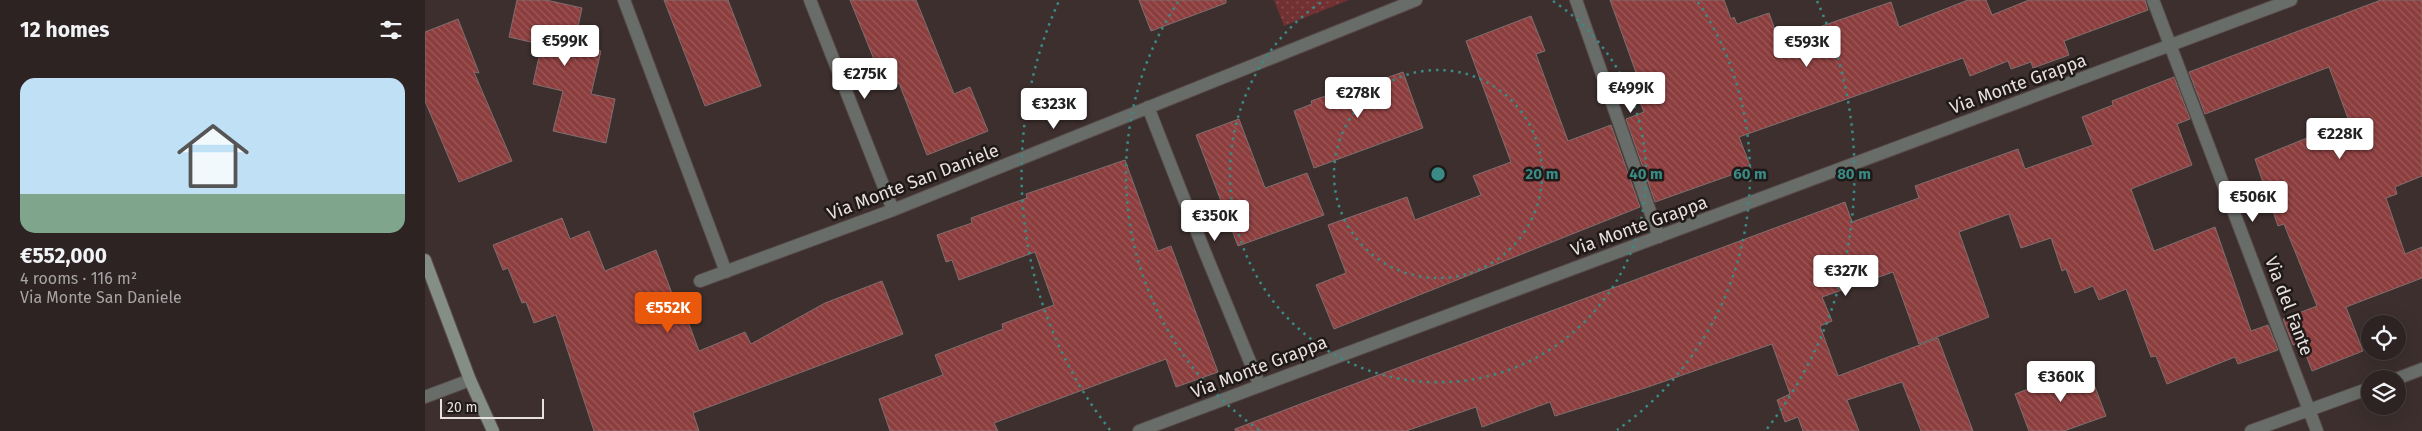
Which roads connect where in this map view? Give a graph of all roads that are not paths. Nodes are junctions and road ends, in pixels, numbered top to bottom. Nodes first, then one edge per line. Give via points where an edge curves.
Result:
1 (624, 0) edge
2 (810, 0) edge
3 (1576, 0) edge
4 (2153, 0) edge
5 (2291, 0) edge
6 (1409, 1) edge
7 (2172, 46) junction
8 (1148, 107) junction
9 (893, 210) junction
10 (1659, 237) junction
11 (425, 260) edge
12 (726, 272) junction
13 (700, 281) dead end
14 (2422, 369) edge
15 (2406, 375) edge
16 (470, 380) junction
17 (1260, 386) junction
18 (2361, 391) edge
19 (425, 397) edge
20 (2309, 410) junction
21 (493, 431) edge
22 (1139, 431) edge
23 (2251, 431) edge
24 (2317, 431) edge

1 - 12 street
2 - 9 street
3 - 10 street
4 - 7 street, Via del Fante
5 - 7 street, Via Monte Grappa
6 - 8 street, Via Monte San Daniele
7 - 10 street, Via Monte Grappa
7 - 20 street, Via del Fante
8 - 9 street, Via Monte San Daniele
8 - 17 street
9 - 12 street, Via Monte San Daniele
10 - 17 street, Via Monte Grappa
11 - 16 street
12 - 13 street, Via Monte San Daniele
14 - 15 street
16 - 19 street
16 - 21 street
17 - 22 street, Via Monte Grappa
18 - 20 street
20 - 23 street
20 - 24 street, Via del Fante

